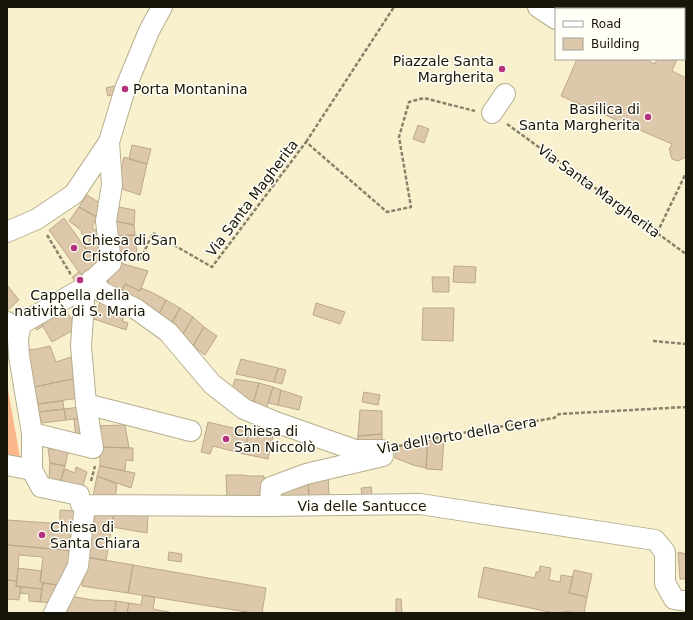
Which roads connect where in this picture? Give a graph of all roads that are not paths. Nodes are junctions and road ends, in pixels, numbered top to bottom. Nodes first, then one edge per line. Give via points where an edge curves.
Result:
1 (162, 7) edge
2 (505, 94) dead end
3 (492, 113) road end
4 (108, 142) junction
5 (7, 232) edge
6 (88, 284) junction
7 (7, 322) edge
8 (12, 347) edge
9 (86, 404) junction
10 (190, 431) dead end
11 (32, 433) junction
12 (7, 465) edge
13 (32, 470) junction
14 (85, 505) junction
15 (270, 506) junction
16 (686, 601) edge
17 (54, 613) edge

1 - 4 street via 125,89
2 - 3 street
4 - 5 street via 74,194 37,219
4 - 6 street via 112,185 106,221 110,263
6 - 8 street via 21,324
6 - 9 street via 81,346
6 - 15 street, Via dell'Orto della Cera via 136,309 168,332 212,384 244,409 355,450 382,450 383,456 306,474 271,487
7 - 8 street via 12,328
8 - 11 street via 19,356
9 - 10 street
9 - 11 street via 93,448
11 - 13 street
12 - 13 street
13 - 14 street via 41,487 79,495 81,504
14 - 15 street, Via delle Santucce
14 - 17 street via 78,566
15 - 16 street, Via delle Santucce via 420,504 655,540 665,552 665,583 674,599

